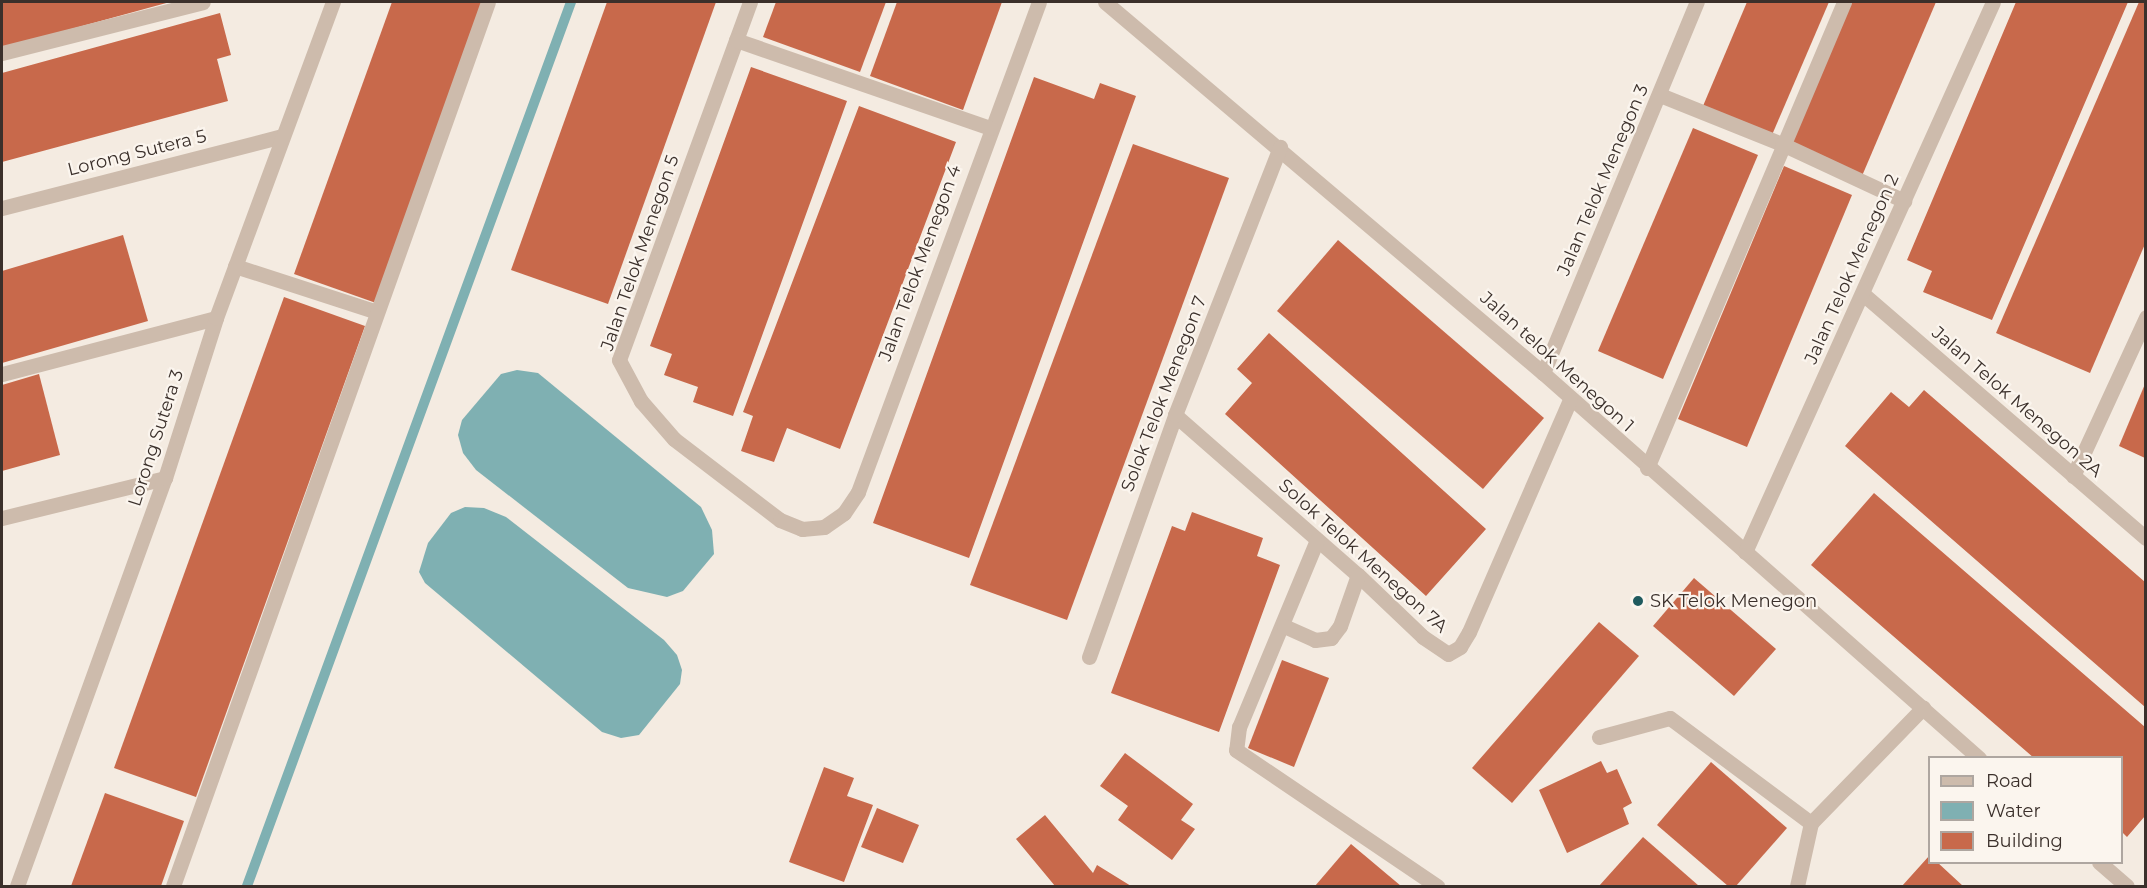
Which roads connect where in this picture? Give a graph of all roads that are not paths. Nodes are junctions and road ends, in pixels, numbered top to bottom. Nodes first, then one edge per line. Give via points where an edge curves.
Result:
1 (203, 2) edge
2 (333, 2) edge
3 (488, 2) edge
4 (750, 2) edge
5 (1039, 2) edge
6 (1105, 2) edge
7 (1697, 2) edge
8 (1844, 2) edge
9 (1993, 2) edge
10 (736, 40) junction
11 (2, 53) edge
12 (1660, 95) junction
13 (990, 128) junction
14 (282, 136) junction
15 (1782, 144) junction
16 (1280, 147) junction
17 (1904, 201) junction
18 (2, 208) edge
19 (236, 266) junction
20 (1863, 294) junction
21 (377, 312) junction
22 (2145, 317) edge
23 (216, 318) junction
24 (1543, 373) junction
25 (2, 374) edge
26 (1570, 400) junction
27 (1175, 415) junction
28 (1647, 468) junction
29 (2073, 476) junction
30 (165, 478) junction
31 (2, 518) edge
32 (824, 527) joint
33 (2145, 538) edge
34 (1317, 540) junction
35 (1746, 552) junction
36 (1358, 575) junction
37 (1284, 626) junction
38 (1089, 657) dead end
39 (1923, 708) junction
40 (1599, 737) dead end
41 (1977, 756) edge
42 (1811, 823) junction
43 (2101, 864) edge
44 (17, 886) edge
45 (173, 886) edge
46 (1437, 886) edge
47 (1797, 886) edge
48 (2127, 886) edge

1 - 11 street
2 - 14 street, Lorong Sutera 3
3 - 21 street
4 - 10 street, Jalan Telok Menegon 5
5 - 13 street, Jalan Telok Menegon 4
6 - 16 street, Jalan telok Menegon 1
7 - 12 street, Jalan Telok Menegon 3
8 - 15 street
9 - 17 street, Jalan Telok Menegon 2
10 - 13 street
10 - 32 street, Jalan Telok Menegon 5 via 619,360 641,401 674,439 780,520 802,529
12 - 15 street
12 - 24 street, Jalan Telok Menegon 3
13 - 32 street, Jalan Telok Menegon 4 via 858,492 844,513
14 - 18 street, Lorong Sutera 5
14 - 19 street, Lorong Sutera 3
15 - 17 street
15 - 28 street
16 - 24 street, Jalan telok Menegon 1
16 - 27 street, Solok Telok Menegon 7
17 - 20 street, Jalan Telok Menegon 2
19 - 21 street
19 - 23 street, Lorong Sutera 3
20 - 29 street, Jalan Telok Menegon 2A
20 - 35 street, Jalan Telok Menegon 2
21 - 45 street
22 - 29 street
23 - 25 street
23 - 30 street, Lorong Sutera 3
24 - 26 street, Jalan telok Menegon 1
26 - 28 street, Jalan telok Menegon 1
26 - 36 street, Solok Telok Menegon 7A via 1460,646 1448,654 1436,649
27 - 34 street, Solok Telok Menegon 7A
27 - 38 street, Solok Telok Menegon 7
28 - 35 street, Jalan telok Menegon 1
29 - 33 street, Jalan Telok Menegon 2A
30 - 31 street
30 - 44 street, Lorong Sutera 3
34 - 36 street, Solok Telok Menegon 7A
34 - 37 street
35 - 39 street, Jalan telok Menegon 1
36 - 37 street via 1341,626 1331,638 1315,640
37 - 46 street via 1239,727 1236,750
39 - 41 street, Jalan telok Menegon 1
39 - 42 street
40 - 42 street via 1670,718
42 - 47 street
43 - 48 street

